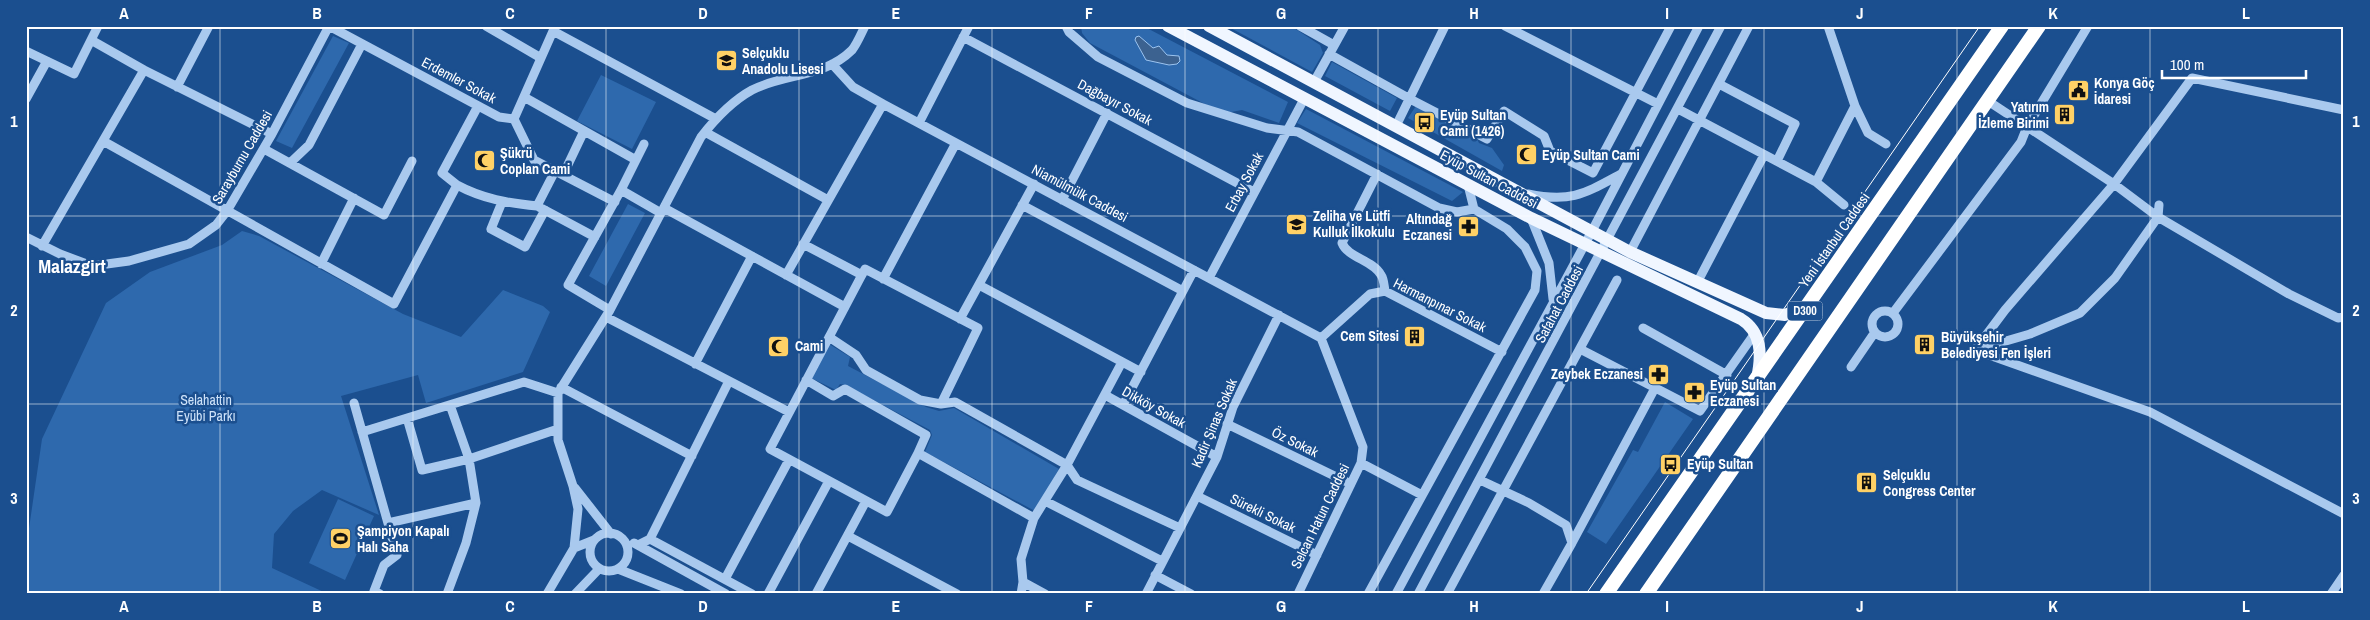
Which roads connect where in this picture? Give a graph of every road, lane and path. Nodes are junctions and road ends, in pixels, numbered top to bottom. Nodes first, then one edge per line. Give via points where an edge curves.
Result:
1 (98, 26) edge
2 (209, 26) edge
3 (329, 26) edge
4 (865, 26) edge
5 (969, 26) edge
6 (1066, 26) edge
7 (1168, 26) edge
8 (1208, 26) edge
9 (1300, 26) edge
10 (1345, 26) edge
11 (1445, 26) edge
12 (1505, 26) edge
13 (1672, 26) edge
14 (1699, 26) edge
15 (1722, 26) edge
16 (1749, 26) edge
17 (1828, 26) edge
18 (2002, 26) edge
19 (2039, 26) edge
20 (2088, 26) edge
21 (491, 27) edge
22 (554, 29) edge
23 (964, 36) junction
24 (91, 40) junction
25 (362, 44) junction
26 (1332, 50) junction
27 (26, 51) edge
28 (541, 58) junction
29 (47, 61) junction
30 (832, 64) junction
31 (144, 70) junction
32 (1314, 82) junction
33 (1719, 84) junction
34 (177, 87) junction
35 (1636, 93) junction
36 (524, 97) junction
37 (1304, 98) junction
38 (26, 99) edge
39 (1410, 100) junction
40 (1988, 101) junction
41 (882, 104) junction
42 (1658, 104) junction
43 (478, 106) junction
44 (1855, 106) junction
45 (1678, 109) junction
46 (2344, 110) edge
47 (1107, 113) junction
48 (514, 119) junction
49 (716, 119) junction
50 (1700, 120) junction
51 (919, 123) junction
52 (1396, 126) junction
53 (2027, 127) junction
54 (1288, 130) junction
55 (584, 131) junction
56 (705, 132) junction
57 (272, 134) junction
58 (103, 141) junction
59 (956, 143) junction
60 (644, 144) dead end
61 (1886, 144) dead end
62 (264, 149) junction
63 (1764, 155) junction
64 (636, 160) junction
65 (412, 161) dead end
66 (1776, 161) junction
67 (290, 163) junction
68 (559, 173) junction
69 (1377, 174) junction
70 (1621, 174) junction
71 (1816, 182) junction
72 (1034, 184) junction
73 (2114, 184) junction
74 (457, 185) junction
75 (1468, 185) junction
76 (621, 190) junction
77 (1254, 192) junction
78 (1518, 192) junction
79 (354, 198) junction
80 (828, 200) junction
81 (1062, 200) junction
82 (502, 202) junction
83 (615, 202) junction
84 (1844, 205) dead end
85 (2160, 205) dead end
86 (1022, 206) junction
87 (541, 208) junction
88 (1474, 209) junction
89 (663, 210) junction
90 (227, 211) junction
91 (1531, 218) junction
92 (2158, 218) junction
93 (1592, 231) junction
94 (26, 237) edge
95 (595, 237) junction
96 (1609, 240) junction
97 (1584, 243) junction
98 (803, 244) junction
99 (42, 246) junction
100 (1630, 252) junction
101 (1602, 253) junction
102 (752, 256) junction
103 (320, 264) junction
104 (1194, 270) junction
105 (786, 275) junction
106 (862, 275) junction
107 (1209, 278) junction
108 (883, 279) junction
109 (1617, 280) dead end
110 (1697, 283) junction
111 (979, 285) junction
112 (1183, 291) junction
113 (1385, 291) junction
114 (1553, 299) junction
115 (1809, 305) junction
116 (845, 307) junction
117 (608, 313) junction
118 (1892, 313) junction
119 (1279, 315) junction
120 (2344, 316) edge
121 (960, 320) junction
122 (1643, 328) dead end
123 (1875, 332) junction
124 (1755, 333) junction
125 (829, 337) junction
126 (1321, 338) junction
127 (1580, 348) junction
128 (1975, 350) junction
129 (1502, 352) junction
130 (1122, 362) junction
131 (695, 364) junction
132 (1851, 367) dead end
133 (1141, 372) junction
134 (1727, 375) junction
135 (1756, 379) junction
136 (806, 380) junction
137 (729, 381) junction
138 (1655, 388) junction
139 (559, 390) junction
140 (1104, 395) junction
141 (354, 404) dead end
142 (941, 404) junction
143 (450, 405) junction
144 (1123, 405) junction
145 (789, 412) junction
146 (407, 418) junction
147 (1227, 424) junction
148 (558, 429) junction
149 (362, 432) junction
150 (918, 453) junction
151 (692, 456) junction
152 (1217, 457) junction
153 (469, 459) junction
154 (789, 460) junction
155 (1362, 463) junction
156 (1066, 466) junction
157 (1480, 480) junction
158 (829, 481) junction
159 (1351, 484) junction
160 (573, 486) junction
161 (1502, 490) junction
162 (1422, 495) junction
163 (1197, 496) junction
164 (866, 501) junction
165 (1045, 501) junction
166 (476, 503) junction
167 (2344, 514) edge
168 (1034, 518) junction
169 (388, 524) junction
170 (1180, 528) junction
171 (612, 534) junction
172 (848, 536) junction
173 (622, 539) junction
174 (650, 539) junction
175 (594, 540) junction
176 (1572, 543) junction
177 (638, 545) junction
178 (574, 548) junction
179 (1317, 555) junction
180 (1162, 562) junction
181 (599, 569) junction
182 (618, 569) junction
183 (1155, 575) junction
184 (2344, 575) edge
185 (725, 579) junction
186 (1023, 582) junction
187 (377, 592) edge
188 (363, 594) edge
189 (447, 594) edge
190 (547, 594) edge
191 (575, 594) edge
192 (681, 594) edge
193 (726, 594) edge
194 (752, 594) edge
195 (768, 594) edge
196 (816, 594) edge
197 (957, 594) edge
198 (1021, 594) edge
199 (1045, 594) edge
200 (1146, 594) edge
201 (1191, 594) edge
202 (1298, 594) edge
203 (1368, 594) edge
204 (1396, 594) edge
205 (1418, 594) edge
206 (1447, 594) edge
207 (1543, 594) edge
208 (1606, 594) edge
209 (1646, 594) edge
210 (2331, 594) edge

1 - 24 street
2 - 34 street
3 - 25 street, Erdemler Sokak
3 - 57 street, Sarayburnu Caddesi
4 - 30 street via 853,49
5 - 23 street
6 - 54 street via 1098,57 1187,103 1267,128
7 - 37 main road, Eyüp Sultan Caddesi
8 - 32 main road, Eyüp Sultan Caddesi
9 - 26 street
10 - 26 street
11 - 39 street
12 - 35 street
13 - 35 street
14 - 42 street, Safahat Caddesi
15 - 45 street, Safahat Caddesi
16 - 33 street
17 - 44 street
18 - 115 highway, Yeni İstanbul Caddesi / D300
19 - 40 highway, D300
20 - 53 street
21 - 28 street
22 - 28 street
22 - 49 street
23 - 47 street, Dağbayır Sokak
23 - 51 street
24 - 29 street via 74,74
24 - 31 street
25 - 43 street, Erdemler Sokak
25 - 67 street via 310,145
26 - 32 street
26 - 39 street
27 - 29 street
28 - 36 street
29 - 38 street
30 - 41 street, Niamülmülk Caddesi via 853,87
30 - 49 street via 820,71 752,90
31 - 34 street
31 - 58 street
32 - 52 main road, Eyüp Sultan Caddesi
33 - 50 street
33 - 66 street via 1795,124
34 - 57 street
35 - 39 street via 1593,173 1550,151 1544,136 1504,111 1487,139
35 - 42 street
36 - 48 street
36 - 55 street
37 - 54 street, Erbay Sokak
37 - 75 main road, Eyüp Sultan Caddesi
39 - 52 street
40 - 53 street
40 - 209 highway, D300
41 - 51 street, Niamülmülk Caddesi
41 - 80 street
42 - 70 street, Safahat Caddesi
43 - 48 street, Erdemler Sokak via 499,117
43 - 74 street via 442,173
44 - 61 street via 1868,133
44 - 71 street
45 - 50 street
45 - 96 street, Safahat Caddesi
46 - 73 street via 2192,78
47 - 77 street, Dağbayır Sokak
47 - 81 street
48 - 68 street via 534,160
49 - 56 street
50 - 63 street
50 - 100 street
51 - 59 street, Niamülmülk Caddesi
52 - 78 main road, Eyüp Sultan Caddesi
53 - 73 street
53 - 118 street via 2021,142
54 - 69 street via 1298,132
54 - 77 street, Erbay Sokak
55 - 64 street
55 - 68 street
56 - 80 street
56 - 89 street
57 - 62 street, Sarayburnu Caddesi
58 - 90 street
58 - 99 street
59 - 72 street, Niamülmülk Caddesi
59 - 108 street
60 - 64 street
62 - 67 street
62 - 90 street, Sarayburnu Caddesi
63 - 66 street
63 - 110 street
64 - 76 street
65 - 79 street via 384,215
66 - 71 street
67 - 79 street
68 - 83 street
68 - 87 street
69 - 88 street via 1439,208 1458,212
69 - 113 street via 1342,243 1345,249 1372,265 1382,276
70 - 78 street via 1591,192 1569,198
70 - 93 street, Safahat Caddesi
71 - 84 street
72 - 81 street, Niamülmülk Caddesi
72 - 86 street
73 - 92 street
73 - 128 street via 2005,310
74 - 82 street via 473,194
74 - 103 street via 394,304
75 - 88 street
75 - 91 main road, Eyüp Sultan Caddesi
76 - 83 street
76 - 89 street
77 - 107 street, Erbay Sokak
78 - 93 main road, Eyüp Sultan Caddesi
79 - 103 street
80 - 98 street
81 - 104 street, Niamülmülk Caddesi
82 - 87 street
82 - 87 street via 491,229 525,247
83 - 95 street
85 - 92 street
86 - 111 street
86 - 112 street
87 - 95 street
88 - 129 street via 1508,229 1525,246 1537,271 1535,290
89 - 102 street
89 - 117 street
90 - 99 street, Sarayburnu Caddesi via 216,225 189,244 129,261 92,266
90 - 103 street
91 - 97 main road, Eyüp Sultan Caddesi
91 - 114 street via 1549,263
92 - 120 street via 2289,294 2338,318
92 - 128 street via 2114,278 2080,313 2030,334
93 - 96 main road, Eyüp Sultan Caddesi
93 - 97 street, Safahat Caddesi
94 - 99 street, Sarayburnu Caddesi
95 - 117 street via 568,285
96 - 100 main road, Eyüp Sultan Caddesi
96 - 101 street, Safahat Caddesi
97 - 101 main road, Eyüp Sultan Caddesi
97 - 114 street, Safahat Caddesi
98 - 105 street
98 - 106 street
100 - 110 main road, Eyüp Sultan Caddesi
101 - 124 main road, Eyüp Sultan Caddesi via 1741,318
101 - 157 street, Safahat Caddesi
102 - 105 street
102 - 131 street
104 - 107 street, Niamülmülk Caddesi
104 - 112 street
105 - 116 street
106 - 108 street via 865,269
106 - 116 street
107 - 119 street, Niamülmülk Caddesi
108 - 121 street
109 - 127 street
110 - 115 main road, Eyüp Sultan Caddesi via 1766,313 1785,315
111 - 121 street
111 - 130 street
112 - 133 street
113 - 126 street, Harmanpınar Sokak via 1370,294
113 - 129 street, Harmanpınar Sokak
114 - 204 street, Safahat Caddesi
115 - 135 highway, Yeni İstanbul Caddesi / D300
116 - 125 street
117 - 131 street
117 - 139 street
118 - 123 street via 1886,311 1874,318
118 - 123 street via 1897,319 1895,333 1881,336
119 - 126 street, Niamülmülk Caddesi
119 - 147 street, Kadir Şinas Sokak
121 - 142 street via 978,328
122 - 134 street
123 - 132 street
124 - 134 street
124 - 135 main road via 1761,354
125 - 136 street
125 - 142 street via 856,355 866,370 920,400
126 - 155 street, Selcan Hatun Caddesi via 1363,448
127 - 138 street
127 - 161 street
128 - 167 street via 2150,412
129 - 162 street
130 - 133 street
130 - 140 street
131 - 137 street
133 - 144 street
134 - 138 street via 1700,411
135 - 208 highway, Yeni İstanbul Caddesi / D300
136 - 145 street
136 - 150 street via 833,396 845,389 926,435
137 - 145 street
137 - 151 street
138 - 176 street
139 - 143 street via 524,382
139 - 148 street
139 - 151 street
140 - 144 street, Dikköy Sokak
140 - 156 street
141 - 149 street
142 - 156 street via 955,402
143 - 146 street
143 - 153 street
144 - 152 street, Dikköy Sokak
145 - 154 street via 770,449
146 - 149 street
146 - 153 street via 422,470
147 - 152 street, Kadir Şinas Sokak
147 - 159 street, Öz Sokak
148 - 153 street
148 - 160 street via 558,440
149 - 169 street
150 - 164 street via 887,512
150 - 168 street
151 - 174 street
152 - 163 street, Kadir Şinas Sokak
153 - 166 street
154 - 158 street
154 - 185 street
155 - 159 street, Selcan Hatun Caddesi
155 - 162 street
156 - 165 street
156 - 170 street via 1077,480
157 - 161 street
157 - 205 street, Safahat Caddesi
158 - 164 street
158 - 195 street
159 - 179 street, Selcan Hatun Caddesi
160 - 171 street
160 - 178 street via 578,509
161 - 176 street via 1566,526
161 - 206 street
162 - 203 street
163 - 170 street, Kadir Şinas Sokak
163 - 179 street, Sürekli Sokak
164 - 172 street
165 - 168 street
165 - 180 street
166 - 169 street
166 - 189 street via 466,543
168 - 186 street via 1022,559
169 - 187 street via 397,555 384,565
170 - 180 street, Kadir Şinas Sokak
171 - 173 street
171 - 175 street
172 - 196 street
172 - 197 street
173 - 177 street
173 - 182 street via 628,555
174 - 177 street
174 - 185 street
175 - 178 street
175 - 181 street via 591,559
176 - 207 street
177 - 193 street
178 - 190 street
179 - 202 street, Selcan Hatun Caddesi
180 - 183 street, Kadir Şinas Sokak
181 - 182 street
181 - 191 street
182 - 192 street
183 - 200 street, Kadir Şinas Sokak
183 - 201 street
184 - 210 street
185 - 194 street
186 - 198 street
186 - 199 street
187 - 188 street

